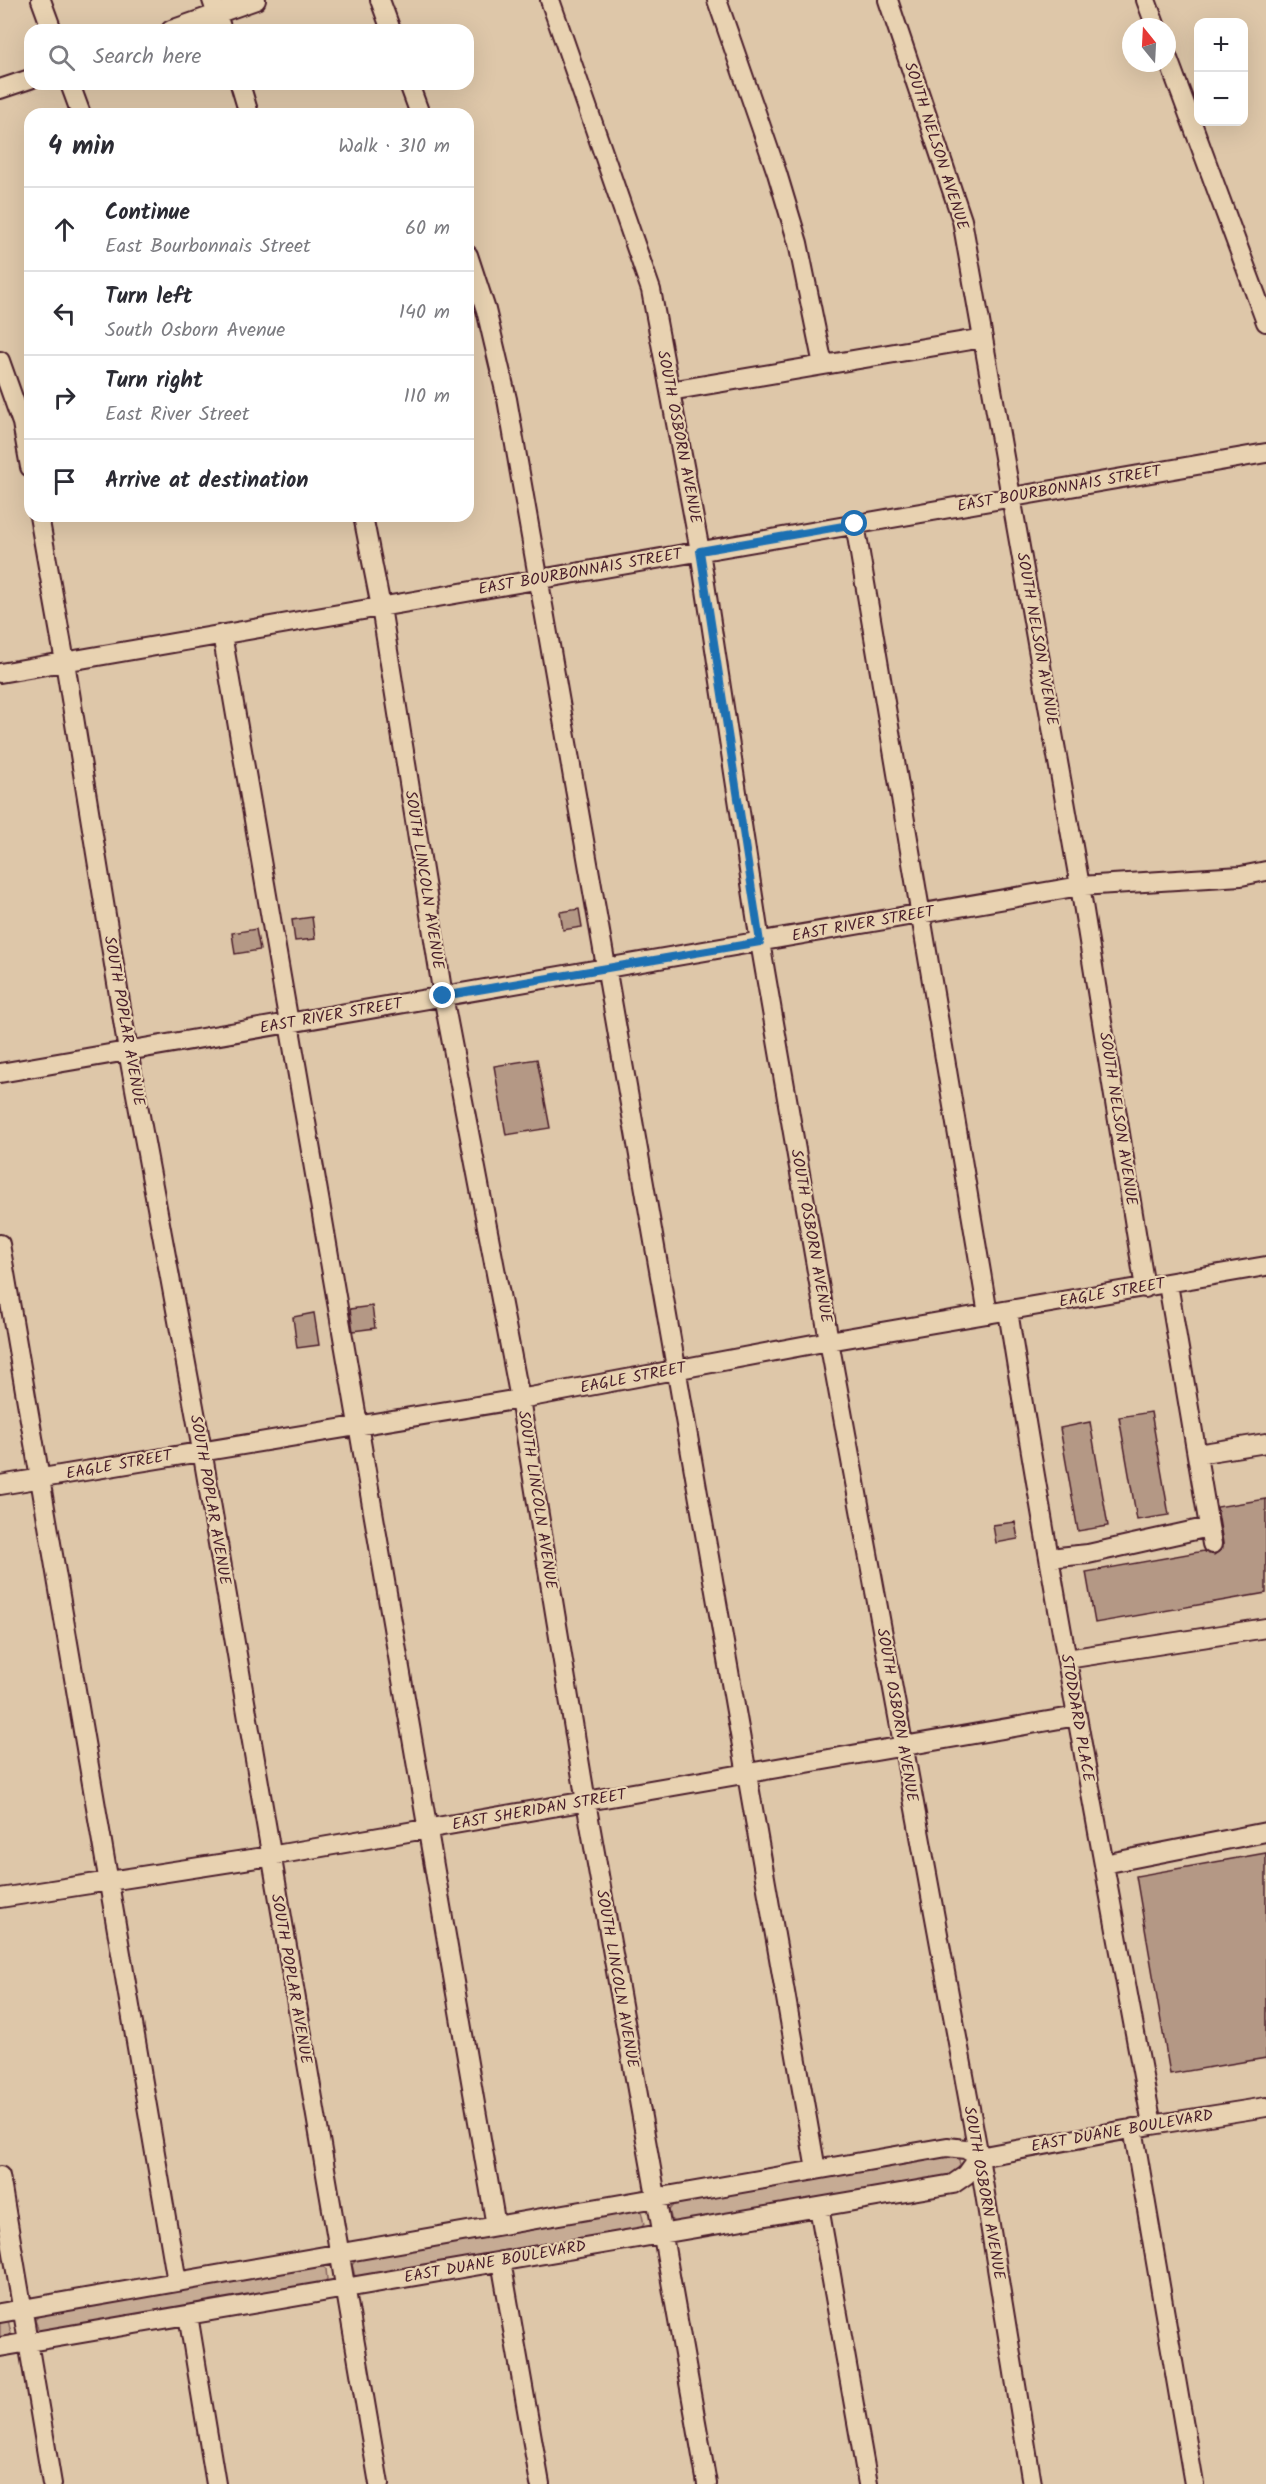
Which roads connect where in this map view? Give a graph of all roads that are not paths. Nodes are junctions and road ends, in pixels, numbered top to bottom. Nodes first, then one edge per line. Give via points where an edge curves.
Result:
1 (41, 0) edge
2 (256, 0) edge
3 (380, 0) edge
4 (550, 0) edge
5 (717, 0) edge
6 (888, 0) edge
7 (1146, 0) edge
8 (217, 15) edge
9 (1153, 18) edge
10 (50, 24) edge
11 (189, 24) edge
12 (389, 24) edge
13 (1173, 72) edge
14 (24, 81) edge
15 (0, 89) edge
16 (72, 90) edge
17 (242, 90) edge
18 (411, 90) edge
19 (79, 108) edge
20 (247, 108) edge
21 (418, 108) edge
22 (474, 273) edge
23 (1266, 322) edge
24 (983, 338) junction
25 (0, 361) edge
26 (823, 365) junction
27 (670, 391) junction
28 (24, 434) edge
29 (1266, 453) edge
30 (1012, 497) junction
31 (40, 522) edge
32 (364, 522) edge
33 (855, 524) junction
34 (700, 551) junction
35 (538, 580) junction
36 (381, 607) junction
37 (222, 634) junction
38 (65, 662) junction
39 (0, 673) edge
40 (1266, 871) edge
41 (1080, 886) junction
42 (921, 914) junction
43 (760, 942) junction
44 (606, 968) junction
45 (443, 996) junction
46 (289, 1023) junction
47 (128, 1051) junction
48 (0, 1073) edge
49 (0, 1244) edge
50 (1266, 1266) edge
51 (1168, 1284) junction
52 (1145, 1288) junction
53 (1008, 1311) junction
54 (988, 1314) junction
55 (829, 1341) junction
56 (676, 1370) junction
57 (520, 1399) junction
58 (358, 1425) junction
59 (1266, 1443) edge
60 (202, 1450) junction
61 (1197, 1454) junction
62 (40, 1479) junction
63 (0, 1485) edge
64 (1049, 1558) junction
65 (1266, 1628) edge
66 (1067, 1659) junction
67 (1077, 1716) junction
68 (902, 1746) junction
69 (746, 1774) junction
70 (586, 1802) junction
71 (428, 1829) junction
72 (1266, 1832) edge
73 (270, 1856) junction
74 (1104, 1864) junction
75 (109, 1881) junction
76 (0, 1898) edge
77 (1266, 2107) edge
78 (1152, 2125) junction
79 (1133, 2128) junction
80 (979, 2157) junction
81 (816, 2170) junction
82 (0, 2176) edge
83 (656, 2198) junction
84 (819, 2207) junction
85 (496, 2226) junction
86 (662, 2234) junction
87 (340, 2253) junction
88 (501, 2261) junction
89 (177, 2282) junction
90 (346, 2288) junction
91 (23, 2309) junction
92 (0, 2313) edge
93 (188, 2315) junction
94 (28, 2342) junction
95 (0, 2347) edge
96 (52, 2484) edge
97 (216, 2484) edge
98 (379, 2484) edge
99 (540, 2484) edge
100 (707, 2484) edge
101 (868, 2484) edge
102 (1032, 2484) edge
103 (1194, 2484) edge

1 - 10 street
2 - 8 street
3 - 12 street
4 - 27 street, SOUTH OSBORN AVENUE via 651,290
5 - 26 street via 795,234
6 - 24 street, SOUTH NELSON AVENUE via 962,220
7 - 9 street
8 - 11 street
13 - 23 street
14 - 15 street
16 - 19 street
17 - 20 street
18 - 21 street
22 - 35 street via 507,399
24 - 26 street
24 - 30 street, SOUTH NELSON AVENUE
25 - 28 street
26 - 27 street
27 - 34 street, SOUTH OSBORN AVENUE
29 - 30 street, EAST BOURBONNAIS STREET
30 - 33 street, EAST BOURBONNAIS STREET
30 - 41 street, SOUTH NELSON AVENUE
31 - 38 street, SOUTH POPLAR AVENUE
32 - 36 street, SOUTH LINCOLN AVENUE
33 - 34 street, EAST BOURBONNAIS STREET
33 - 42 street
34 - 35 street, EAST BOURBONNAIS STREET
34 - 43 street, SOUTH OSBORN AVENUE
35 - 36 street, EAST BOURBONNAIS STREET
35 - 44 street
36 - 37 street, EAST BOURBONNAIS STREET
36 - 45 street, SOUTH LINCOLN AVENUE
37 - 38 street, EAST BOURBONNAIS STREET
37 - 46 street
38 - 39 street, EAST BOURBONNAIS STREET
38 - 47 street, SOUTH POPLAR AVENUE
40 - 41 street, EAST RIVER STREET
41 - 42 street, EAST RIVER STREET
41 - 52 street, SOUTH NELSON AVENUE
42 - 43 street, EAST RIVER STREET
42 - 54 street
43 - 44 street, EAST RIVER STREET
43 - 55 street, SOUTH OSBORN AVENUE
44 - 45 street, EAST RIVER STREET
44 - 56 street
45 - 46 street, EAST RIVER STREET
45 - 57 street, SOUTH LINCOLN AVENUE
46 - 47 street, EAST RIVER STREET
46 - 58 street
47 - 48 street, EAST RIVER STREET
47 - 60 street, SOUTH POPLAR AVENUE
49 - 62 street
50 - 51 street, EAGLE STREET
51 - 52 street, EAGLE STREET
51 - 61 street
52 - 53 street, EAGLE STREET
53 - 54 street, EAGLE STREET
53 - 64 street, STODDARD PLACE
54 - 55 street, EAGLE STREET
55 - 56 street, EAGLE STREET
55 - 68 street, SOUTH OSBORN AVENUE
56 - 57 street, EAGLE STREET
56 - 69 street
57 - 58 street, EAGLE STREET
57 - 70 street, SOUTH LINCOLN AVENUE
58 - 60 street, EAGLE STREET
58 - 71 street
59 - 61 street
60 - 62 street, EAGLE STREET
60 - 73 street, SOUTH POPLAR AVENUE
61 - 64 street via 1211,1535
62 - 63 street, EAGLE STREET
62 - 75 street
64 - 66 street, STODDARD PLACE
65 - 66 street
66 - 67 street, STODDARD PLACE
67 - 68 street, EAST SHERIDAN STREET
67 - 74 street, STODDARD PLACE
68 - 69 street, EAST SHERIDAN STREET
68 - 80 street, SOUTH OSBORN AVENUE
69 - 70 street, EAST SHERIDAN STREET
69 - 81 street
70 - 71 street, EAST SHERIDAN STREET
70 - 83 street, SOUTH LINCOLN AVENUE
71 - 73 street, EAST SHERIDAN STREET
71 - 85 street
72 - 74 street
73 - 75 street, EAST SHERIDAN STREET
73 - 87 street, SOUTH POPLAR AVENUE
74 - 78 street, STODDARD PLACE
75 - 76 street, EAST SHERIDAN STREET
75 - 89 street
77 - 78 street, EAST DUANE BOULEVARD
78 - 79 street, EAST DUANE BOULEVARD
79 - 80 street, EAST DUANE BOULEVARD
79 - 103 street
80 - 81 street, EAST DUANE BOULEVARD via 946,2147
80 - 84 street, EAST DUANE BOULEVARD via 966,2175 953,2184
80 - 102 street, SOUTH OSBORN AVENUE
81 - 83 street, EAST DUANE BOULEVARD
82 - 91 street
83 - 85 street, EAST DUANE BOULEVARD
83 - 86 street, SOUTH LINCOLN AVENUE
84 - 86 street, EAST DUANE BOULEVARD
84 - 101 street
85 - 87 street, EAST DUANE BOULEVARD
86 - 88 street, EAST DUANE BOULEVARD
86 - 100 street, SOUTH LINCOLN AVENUE
87 - 89 street, EAST DUANE BOULEVARD
87 - 90 street, SOUTH POPLAR AVENUE
88 - 90 street, EAST DUANE BOULEVARD
88 - 99 street
89 - 91 street, EAST DUANE BOULEVARD
90 - 93 street, EAST DUANE BOULEVARD
90 - 98 street, SOUTH POPLAR AVENUE
91 - 92 street, EAST DUANE BOULEVARD
91 - 94 street
93 - 94 street, EAST DUANE BOULEVARD
93 - 97 street
94 - 95 street, EAST DUANE BOULEVARD
94 - 96 street

